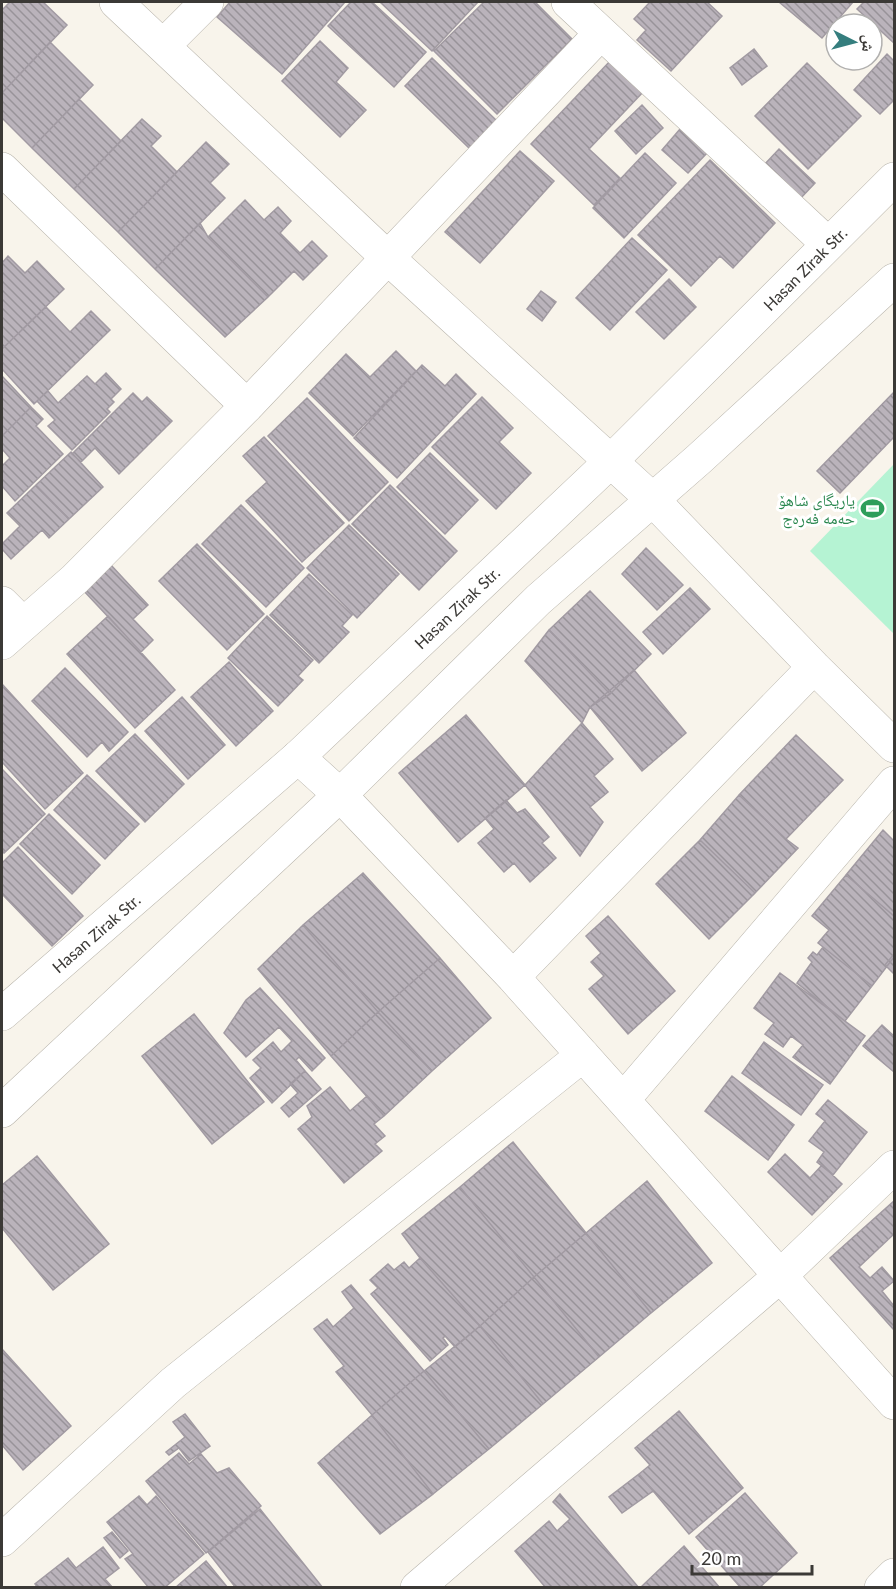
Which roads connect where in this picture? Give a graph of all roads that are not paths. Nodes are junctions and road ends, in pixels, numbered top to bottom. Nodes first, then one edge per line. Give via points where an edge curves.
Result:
1 (116, 2) edge
2 (207, 2) edge
3 (568, 2) edge
4 (602, 33) junction
5 (164, 46) junction
6 (2, 169) edge
7 (894, 179) edge
8 (828, 244) junction
9 (388, 259) junction
10 (894, 280) edge
11 (247, 406) junction
12 (611, 462) junction
13 (652, 499) junction
14 (8, 623) edge
15 (814, 667) junction
16 (894, 746) edge
17 (298, 757) junction
18 (894, 783) edge
19 (340, 795) junction
20 (513, 977) junction
21 (2, 1014) edge
22 (583, 1055) junction
23 (623, 1100) junction
24 (2, 1112) edge
25 (894, 1167) edge
26 (780, 1276) junction
27 (894, 1403) edge
28 (2, 1540) edge
29 (894, 1575) edge
30 (417, 1587) edge
31 (881, 1587) edge

1 - 5 street
2 - 5 street
3 - 4 street
4 - 8 street
4 - 9 street
5 - 9 street
6 - 11 street
7 - 8 street, Hasan Zirak Str.
8 - 12 street, Hasan Zirak Str.
9 - 11 street
9 - 12 street
10 - 13 street
11 - 14 street via 75,579
12 - 13 street
12 - 17 street, Hasan Zirak Str.
13 - 15 street
13 - 19 street via 538,600
15 - 16 street
15 - 20 street
17 - 19 street
17 - 21 street, Hasan Zirak Str.
18 - 23 street
19 - 20 street
19 - 24 street
20 - 22 street
22 - 23 street
22 - 28 street via 173,1383
23 - 26 street
25 - 26 street
26 - 27 street
26 - 30 street
29 - 31 street

